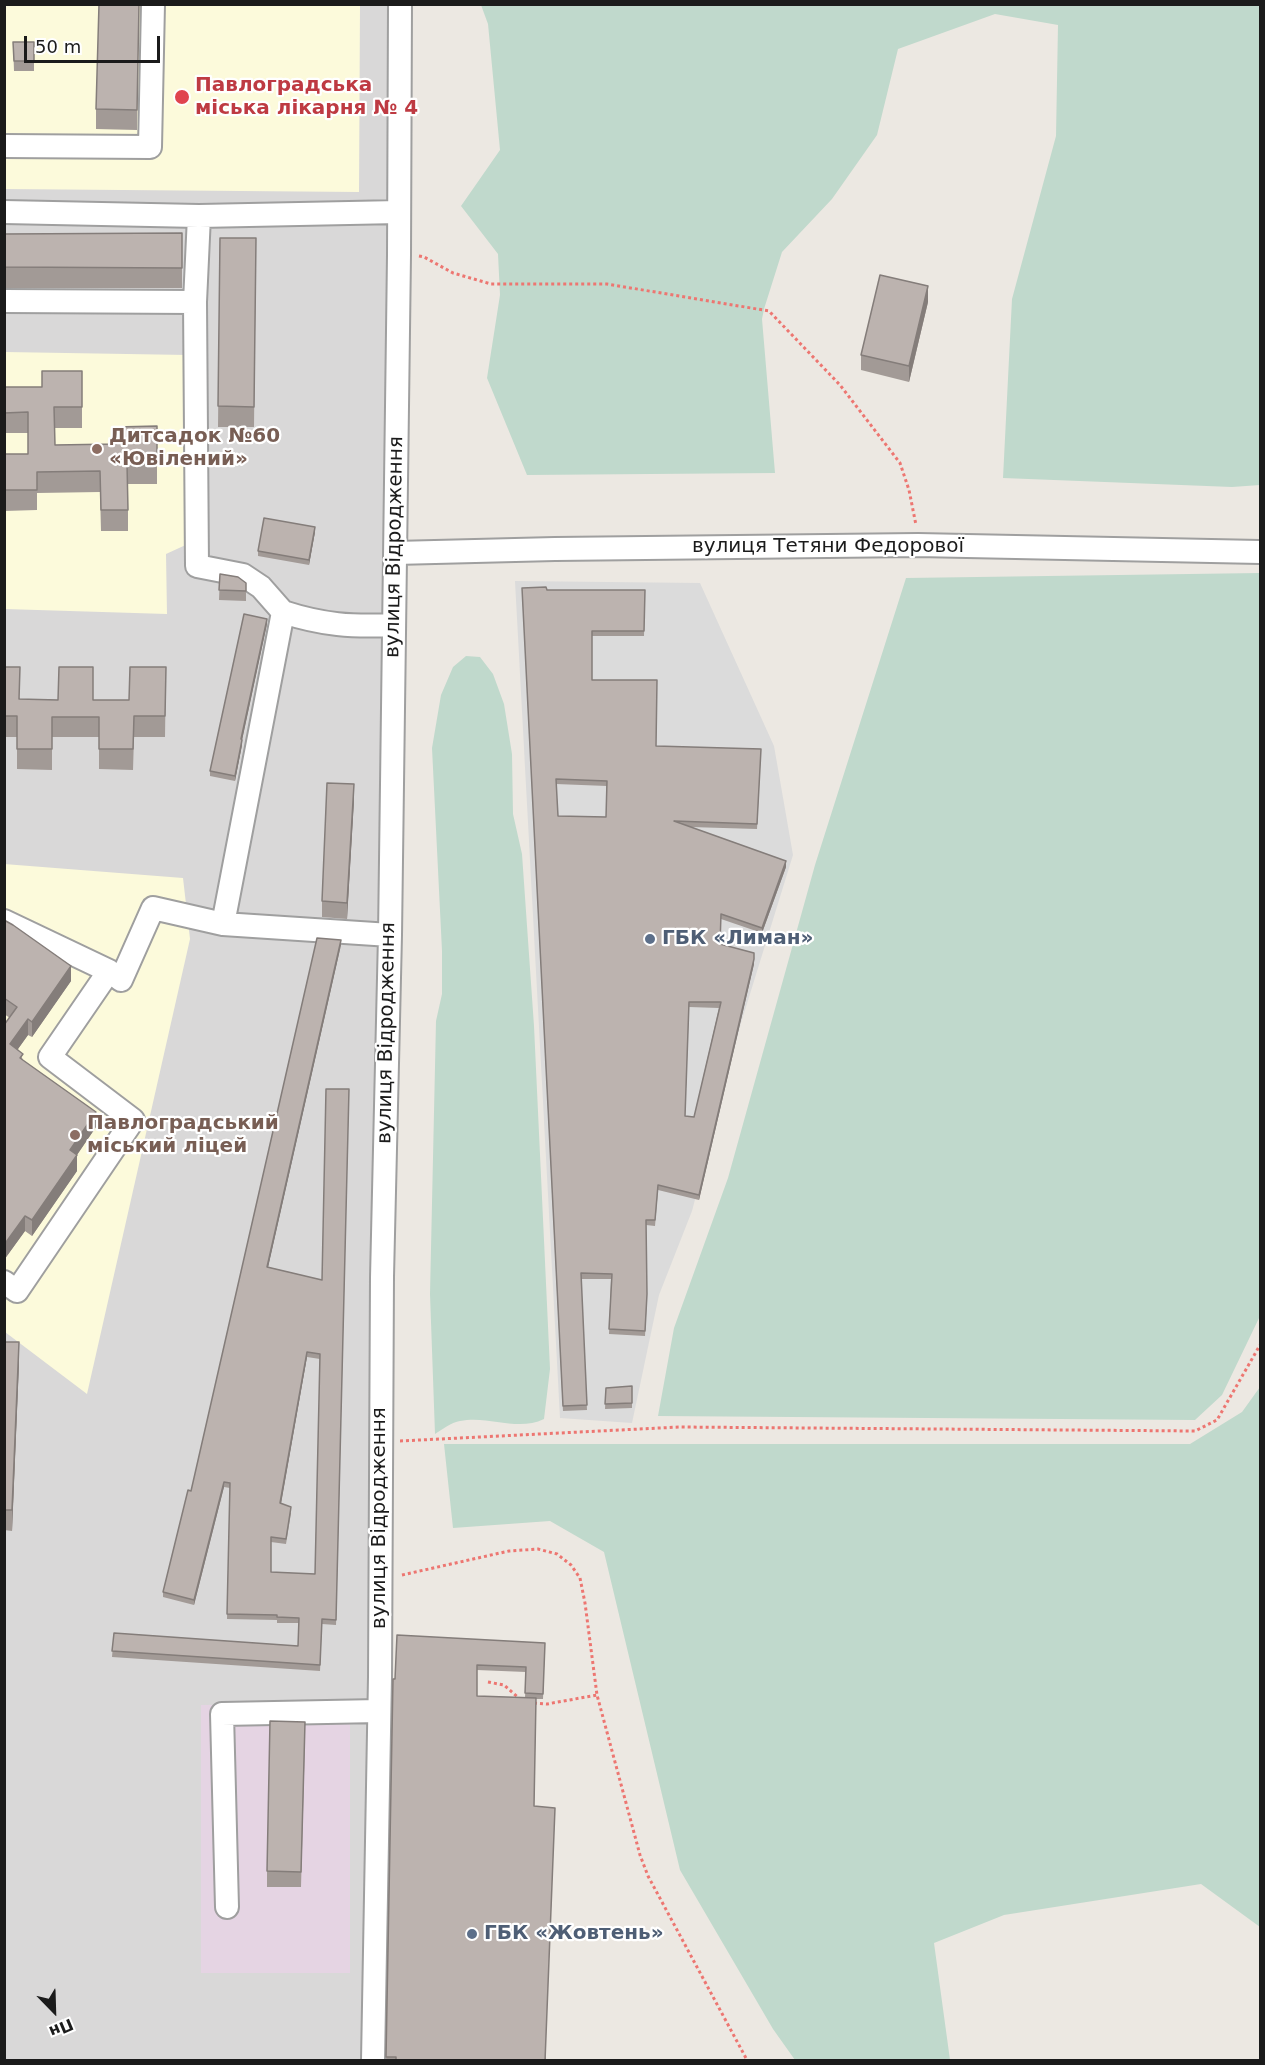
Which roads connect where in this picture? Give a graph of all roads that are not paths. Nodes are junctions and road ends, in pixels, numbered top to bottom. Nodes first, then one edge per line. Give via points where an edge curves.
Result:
1 (153, 4) edge
2 (400, 4) edge
3 (4, 146) edge
4 (4, 212) edge
5 (399, 212) junction
6 (199, 216) junction
7 (4, 301) edge
8 (195, 302) junction
9 (1260, 552) edge
10 (395, 553) junction
11 (283, 612) junction
12 (393, 625) junction
13 (4, 921) edge
14 (224, 924) junction
15 (390, 935) junction
16 (109, 971) junction
17 (4, 1282) edge
18 (379, 1711) junction
19 (227, 1906) dead end
20 (373, 2061) edge

1 - 3 street via 150,147
2 - 5 street, вулиця Відродження
4 - 6 street
5 - 6 street
5 - 10 street, вулиця Відродження
6 - 8 street
7 - 8 street
8 - 11 street via 197,566 243,575 261,587
9 - 10 street, вулиця Тетяни Федорової via 918,545
10 - 12 street, вулиця Відродження
11 - 12 street via 346,626
11 - 14 street
12 - 15 street, вулиця Відродження
13 - 16 street
14 - 15 street
14 - 16 street via 153,908 122,980
15 - 18 street, вулиця Відродження
16 - 17 street via 50,1057 132,1120 16,1291
18 - 19 street via 222,1714
18 - 20 street, вулиця Відродження

